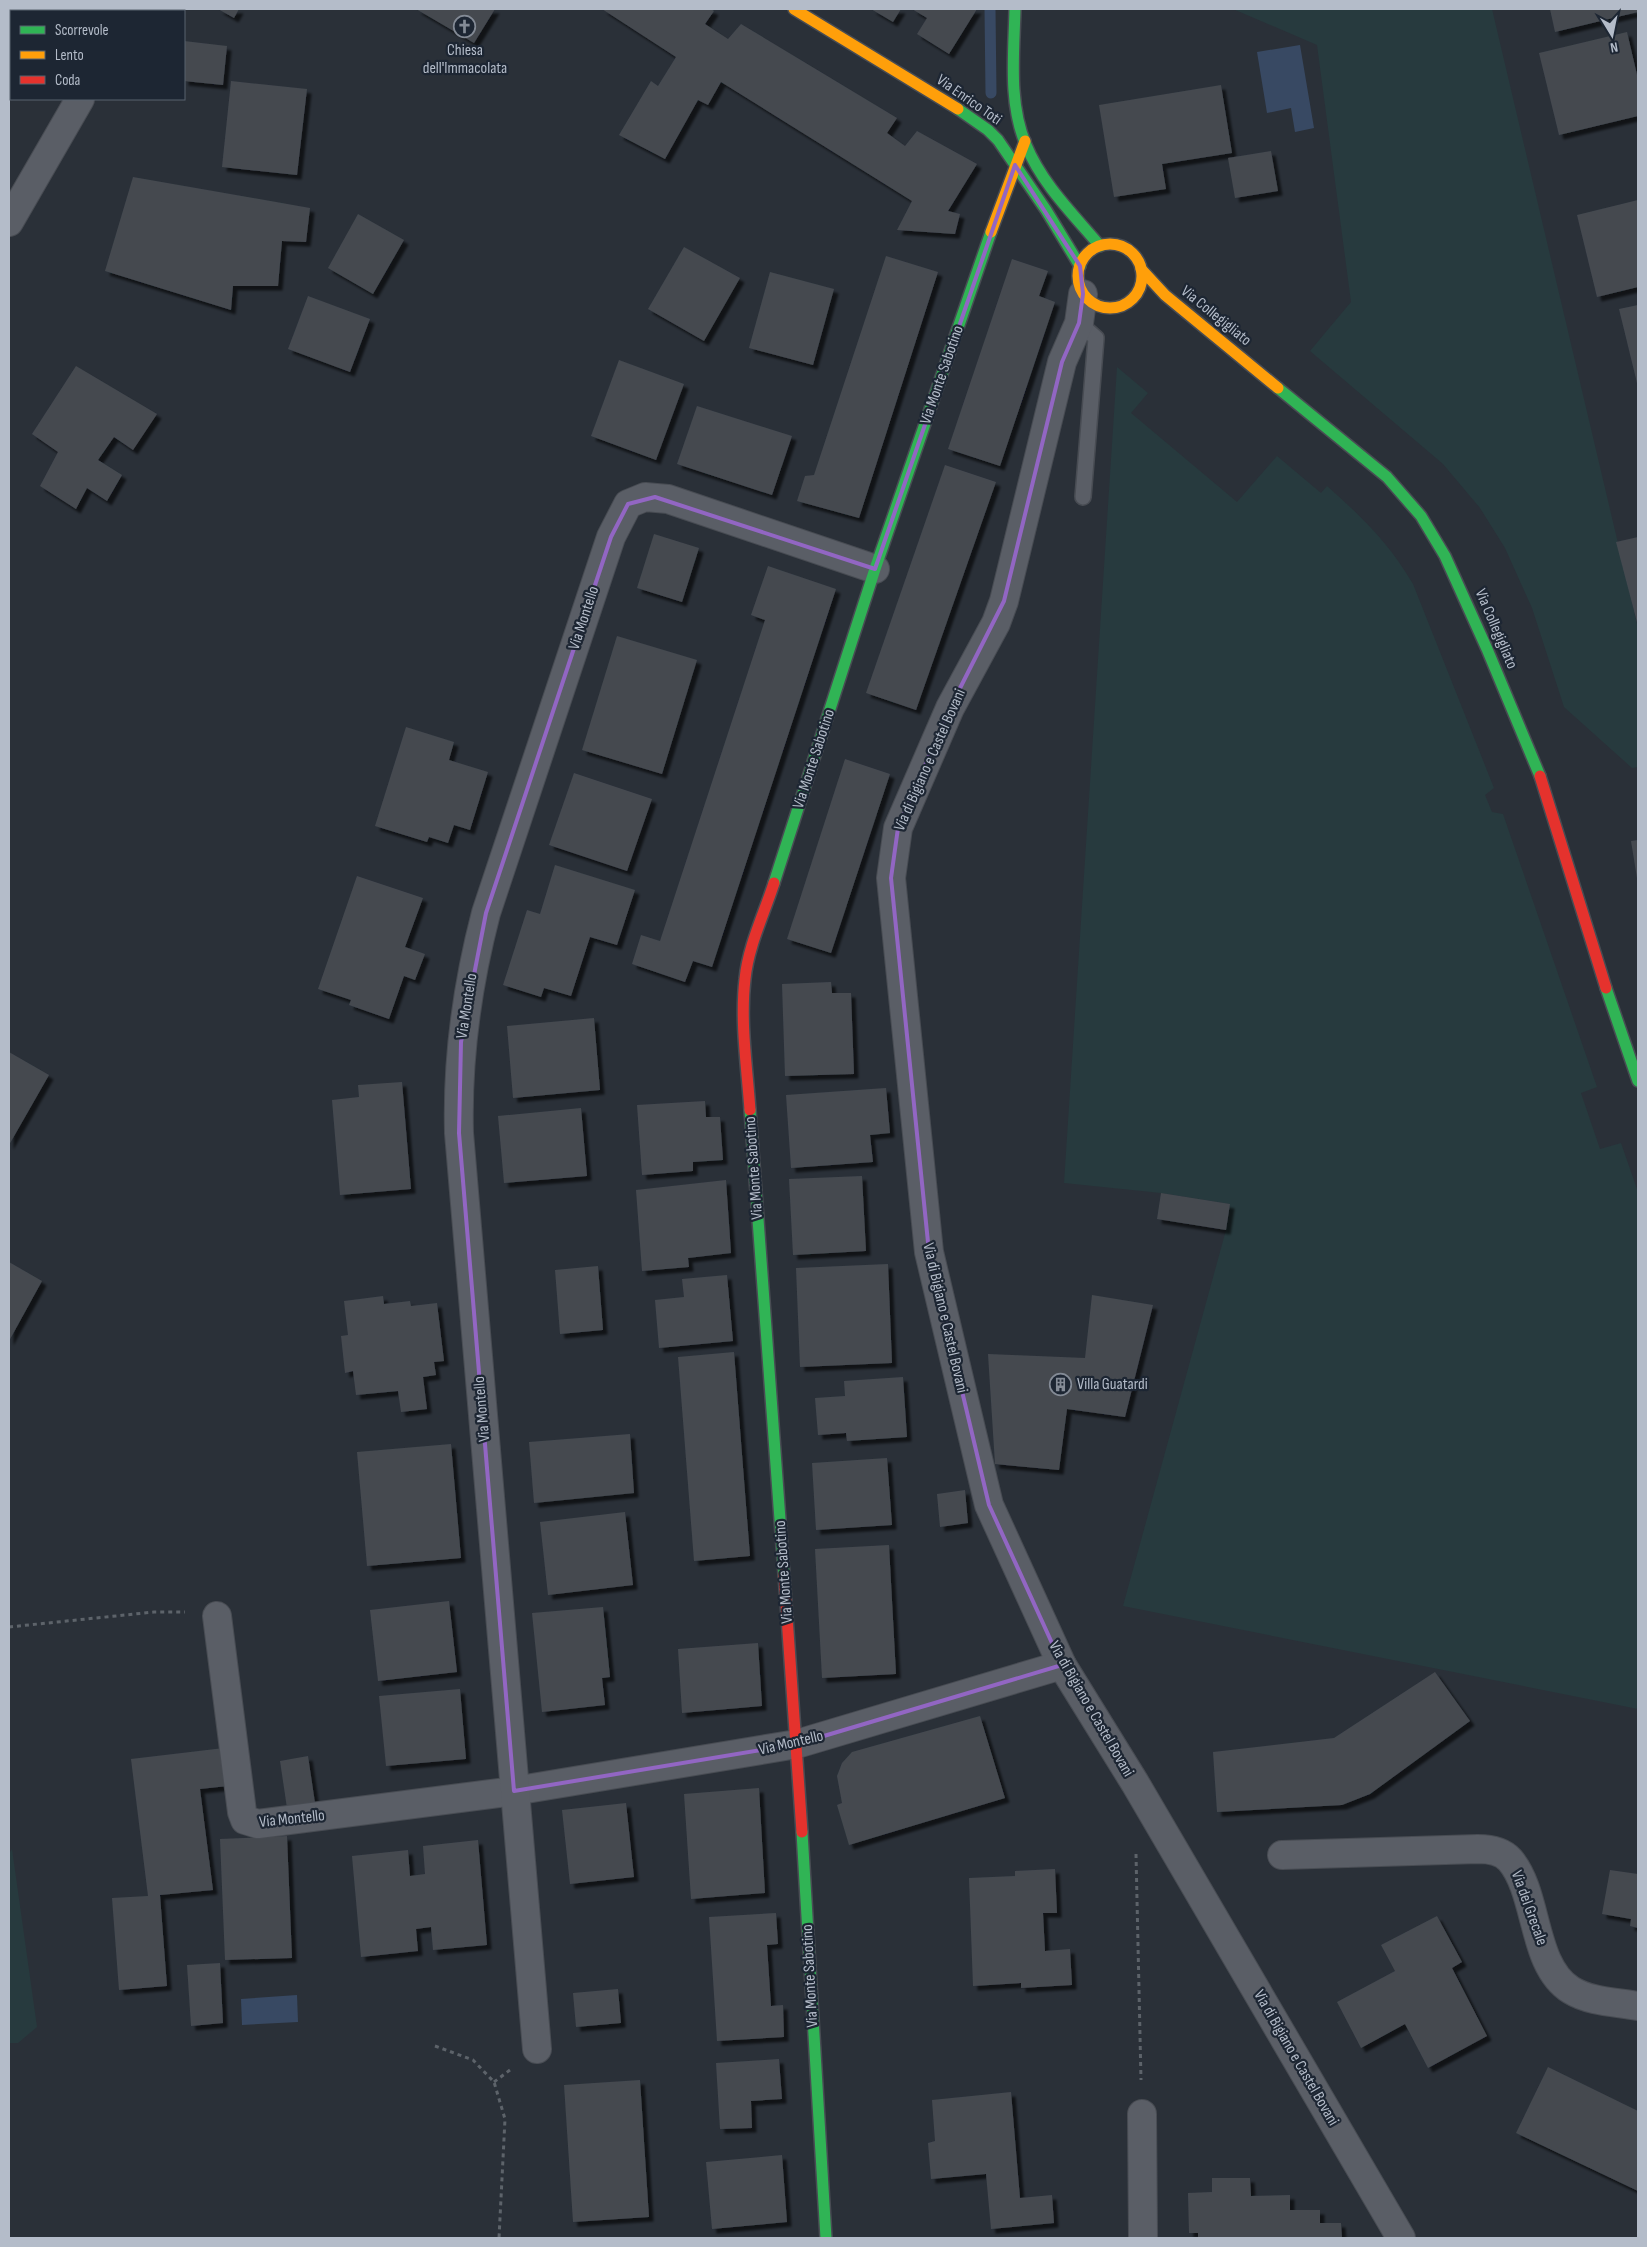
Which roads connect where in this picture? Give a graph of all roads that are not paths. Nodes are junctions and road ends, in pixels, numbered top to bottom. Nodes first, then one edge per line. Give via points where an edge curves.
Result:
1 (794, 9) edge
2 (1015, 9) edge
3 (79, 100) edge
4 (1025, 141) junction
5 (1015, 165) junction
6 (9, 222) edge
7 (1100, 246) junction
8 (1080, 266) junction
9 (1141, 269) junction
10 (1140, 289) junction
11 (1165, 295) junction
12 (1086, 308) junction
13 (1083, 497) dead end
14 (875, 569) junction
15 (1638, 1081) edge
16 (217, 1616) road end
17 (1062, 1664) junction
18 (797, 1744) junction
19 (514, 1791) junction
20 (1282, 1855) dead end
21 (1638, 2006) edge
22 (537, 2049) dead end
23 (1142, 2114) road end
24 (826, 2238) edge
25 (1143, 2238) edge
26 (1401, 2238) edge

1 - 5 street, Via Enrico Toti via 978,122 998,140
2 - 4 street via 1017,107
3 - 6 street
4 - 5 street, Via Monte Sabotino
4 - 7 street via 1036,165
5 - 8 street, Via Enrico Toti
5 - 14 street, Via Monte Sabotino
7 - 8 street via 1087,254
7 - 9 street via 1114,244 1127,249 1138,260
8 - 12 street via 1078,275
9 - 10 street
9 - 11 street, Via Collegigliato
10 - 11 street, Via Collegigliato
10 - 12 street via 1133,300 1116,308
11 - 15 street, Via Collegigliato via 1387,477 1421,516 1460,587 1534,762 1616,1022
12 - 13 lane via 1096,338
12 - 17 street, Via di Bigiano e Castel Bovani via 1062,362 1004,601 996,623 950,708 898,828 891,878 929,1252 989,1505
14 - 18 street, Via Monte Sabotino via 745,979 744,1029
14 - 19 street, Via Montello via 668,499 645,497 628,504 611,537 486,913 475,955 461,1042 459,1133
16 - 19 street, Via Montello via 241,1807 243,1817 249,1823 263,1824
17 - 18 street, Via Montello
17 - 26 street, Via di Bigiano e Castel Bovani
18 - 19 street, Via Montello
18 - 24 street, Via Monte Sabotino
19 - 22 street, Via Montello
20 - 21 street, Via del Grecale via 1478,1849 1500,1853 1509,1859 1519,1875 1546,1955 1559,1979 1571,1990 1585,1996
23 - 25 street

